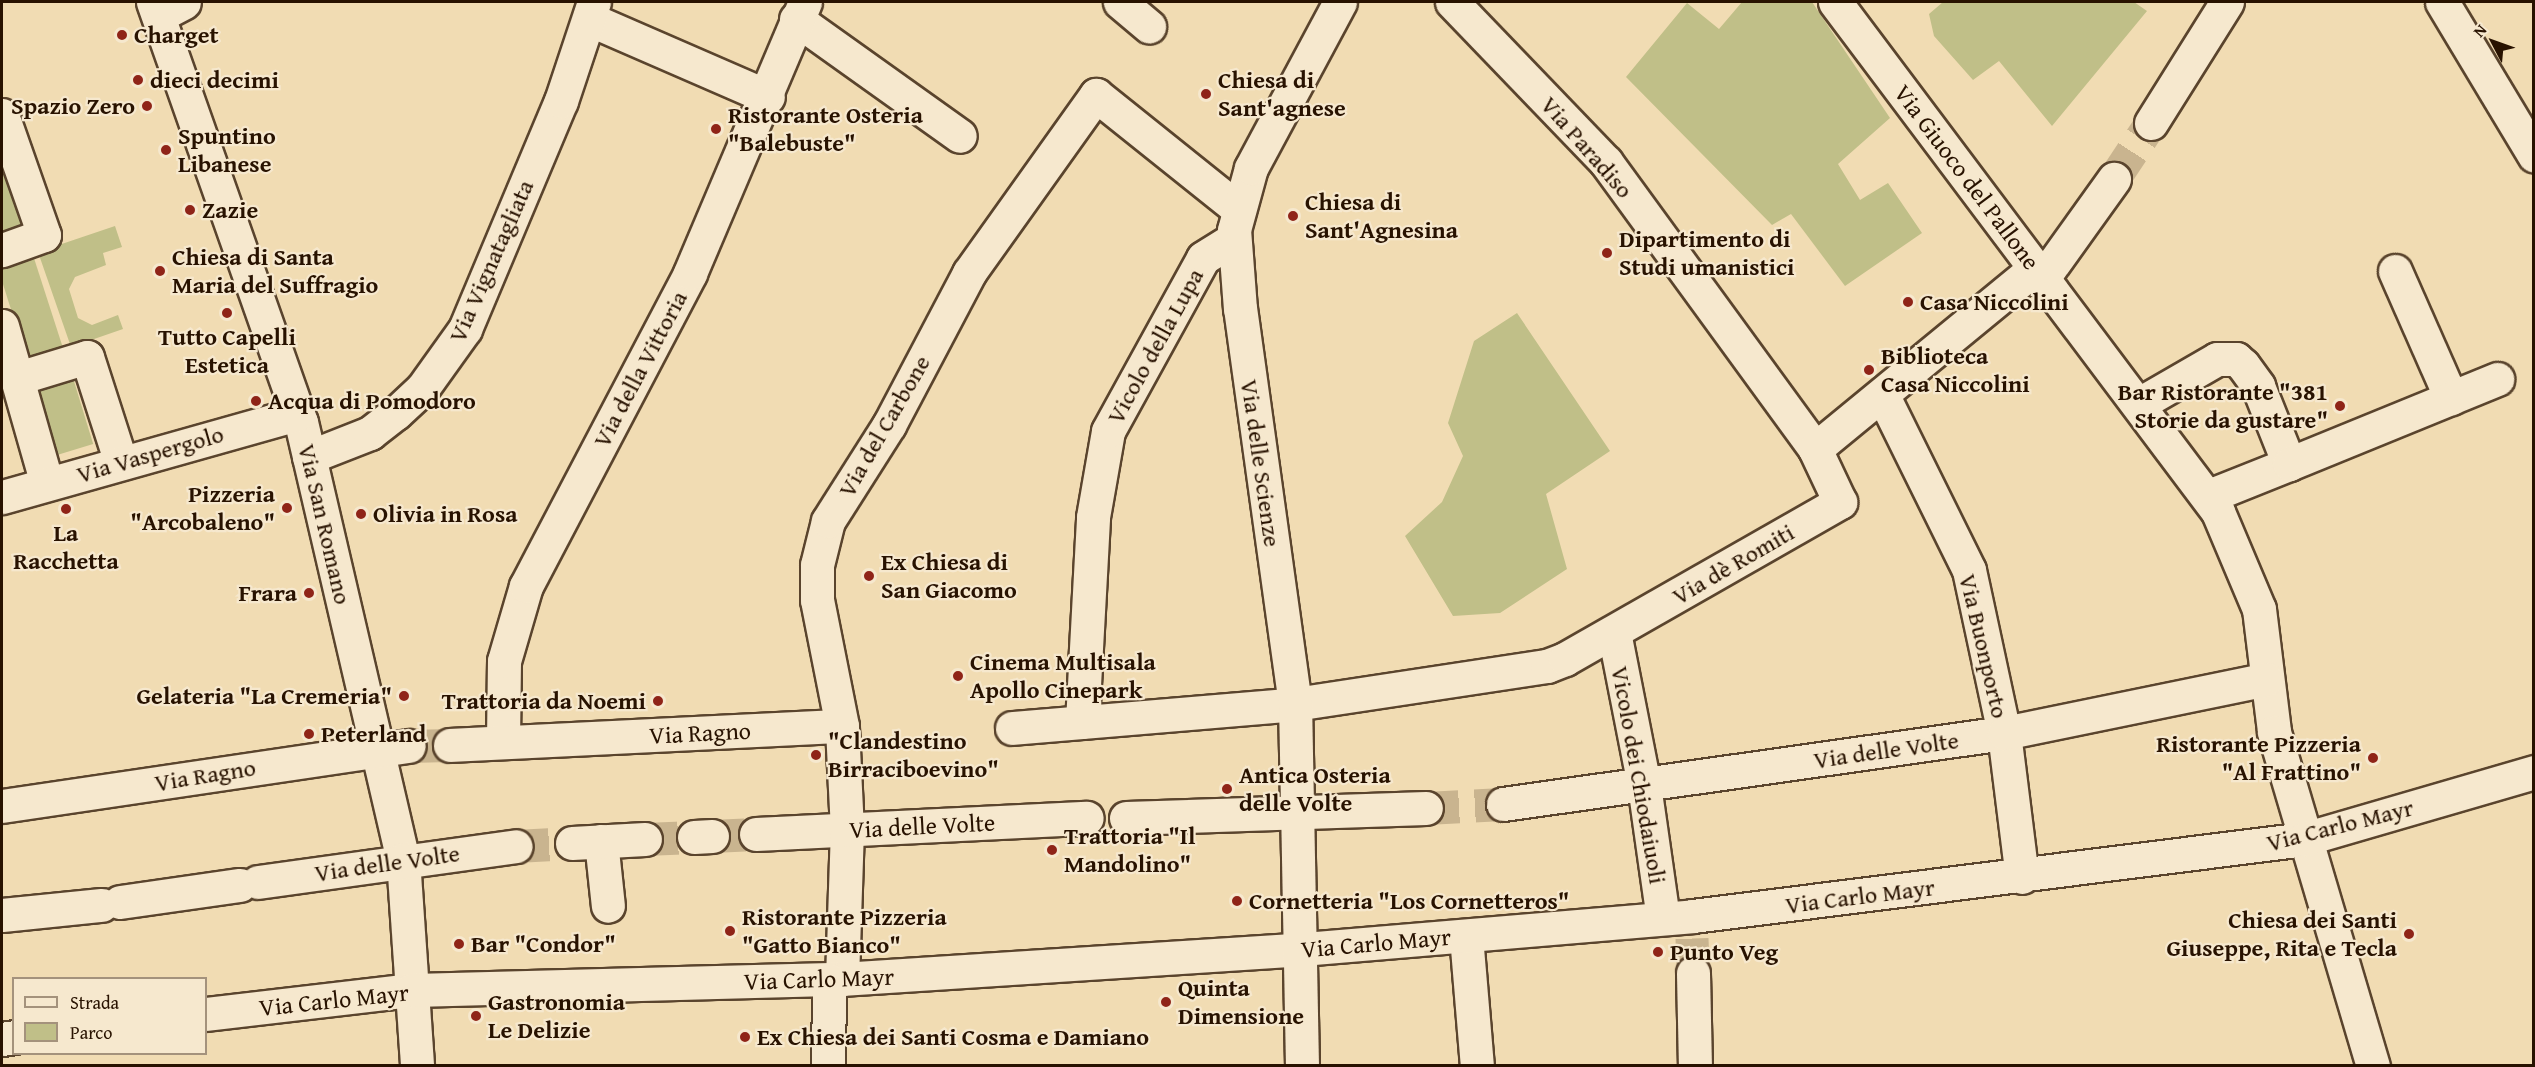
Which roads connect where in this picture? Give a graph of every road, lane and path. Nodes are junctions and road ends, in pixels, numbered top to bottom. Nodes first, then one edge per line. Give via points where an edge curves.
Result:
1 (1120, 2) edge
2 (1340, 2) edge
3 (1452, 2) edge
4 (1835, 2) edge
5 (2227, 2) edge
6 (2442, 2) edge
7 (166, 6) edge
8 (591, 10) edge
9 (801, 10) edge
10 (1149, 26) dead end
11 (768, 97) junction
12 (2, 114) edge
13 (2151, 123) tunnel mouth
14 (960, 136) dead end
15 (2534, 155) edge
16 (2114, 179) tunnel mouth
17 (1235, 224) junction
18 (2, 250) edge
19 (2395, 271) dead end
20 (2039, 273) junction
21 (2, 326) edge
22 (18, 378) junction
23 (2497, 379) dead end
24 (1882, 396) junction
25 (2451, 398) junction
26 (2139, 404) junction
27 (298, 414) junction
28 (1815, 449) junction
29 (309, 457) junction
30 (120, 460) junction
31 (2289, 464) junction
32 (47, 484) junction
33 (2209, 496) junction
34 (2, 497) edge
35 (1614, 632) junction
36 (2266, 679) junction
37 (1295, 704) junction
38 (1082, 722) junction
39 (842, 726) junction
40 (1012, 728) dead end
41 (2004, 733) junction
42 (503, 742) junction
43 (450, 745) tunnel mouth
44 (409, 746) tunnel mouth
45 (377, 750) junction
46 (2534, 772) edge
47 (1644, 785) junction
48 (1503, 804) tunnel mouth
49 (2, 806) edge
50 (1426, 808) tunnel mouth
51 (1296, 811) junction
52 (1087, 818) dead end
53 (1126, 818) dead end
54 (847, 830) junction
55 (756, 834) tunnel mouth
56 (645, 839) tunnel mouth
57 (2304, 839) junction
58 (516, 846) tunnel mouth
59 (403, 859) junction
60 (2022, 877) junction
61 (608, 906) dead end
62 (2, 915) edge
63 (1683, 924) junction
64 (1466, 936) junction
65 (1303, 950) junction
66 (1693, 974) tunnel mouth
67 (835, 980) junction
68 (411, 990) junction
69 (207, 1014) edge
70 (828, 1060) edge
71 (417, 1065) edge
72 (1302, 1065) edge
73 (1477, 1065) edge
74 (1695, 1065) edge
75 (2373, 1065) edge

1 - 10 street
2 - 17 street, Via delle Scienze via 1251,168
3 - 28 street, Via Paradiso via 1606,162
4 - 20 street, Via Giuoco del Pallone
5 - 13 street
6 - 15 street
7 - 27 street, Via San Romano
8 - 11 street
8 - 29 street, Via Vignatagliata via 561,101 465,329 422,389 370,433 343,447
9 - 11 street, Via della Vittoria
9 - 14 street
11 - 42 street, Via della Vittoria via 690,273 522,595 504,661
12 - 18 street via 44,235
16 - 20 street
17 - 37 street, Via delle Scienze
17 - 38 street, Vicolo della Lupa via 1203,258 1108,431 1093,517
17 - 39 street, Via del Carbone via 1096,95 969,273 889,425 828,521 817,565 817,600
19 - 25 street
20 - 24 street
20 - 26 street, Via Giuoco del Pallone
21 - 22 street
22 - 30 street via 87,357
22 - 32 street
23 - 25 street
24 - 28 street
24 - 41 street, Via Buonporto via 1970,570
25 - 31 street
26 - 31 street via 2207,363 2236,359 2258,386
26 - 33 street, Via Giuoco del Pallone
27 - 29 street, Via San Romano
27 - 30 street, Via Vaspergolo
28 - 35 street, Via dè Romiti via 1840,502
29 - 45 street, Via San Romano
30 - 32 street, Via Vaspergolo
31 - 33 street
32 - 34 street, Via Vaspergolo
33 - 36 street, Via Giuoco del Pallone via 2259,609
35 - 37 street, Via dè Romiti via 1547,666
35 - 47 street, Vicolo dei Chiodaiuoli
36 - 41 street, Via delle Volte
36 - 57 street, Via Giuoco del Pallone via 2274,732 2305,825
37 - 38 street, Via dè Romiti
37 - 51 street, Via delle Scienze
38 - 40 street, Via dè Romiti
39 - 42 street, Via Ragno
39 - 54 street, Via del Carbone
41 - 47 street, Via delle Volte
41 - 60 street, Via Buonporto
42 - 43 street, Via Ragno
44 - 45 street, Via Ragno
45 - 49 street, Via Ragno
45 - 59 street, Via San Romano
46 - 57 street, Via Carlo Mayr
47 - 48 street, Via delle Volte
47 - 63 street, Vicolo dei Chiodaiuoli
50 - 51 street
51 - 53 street
51 - 65 street, Via delle Scienze
52 - 54 street, Via delle Volte
54 - 55 street, Via delle Volte
54 - 67 street, Via del Carbone
56 - 61 street via 587,842
57 - 60 street, Via Carlo Mayr
57 - 75 street, Via Giuoco del Pallone
58 - 59 street, Via delle Volte
59 - 62 street, Via delle Volte via 110,903
59 - 68 street, Via San Romano
60 - 63 street, Via Carlo Mayr
63 - 64 street, Via Carlo Mayr
64 - 65 street, Via Carlo Mayr
64 - 73 street
65 - 67 street, Via Carlo Mayr
65 - 72 street, Via delle Scienze
66 - 74 street
67 - 68 street, Via Carlo Mayr
67 - 70 street, Via del Carbone
68 - 69 street, Via Carlo Mayr
68 - 71 street, Via San Romano

